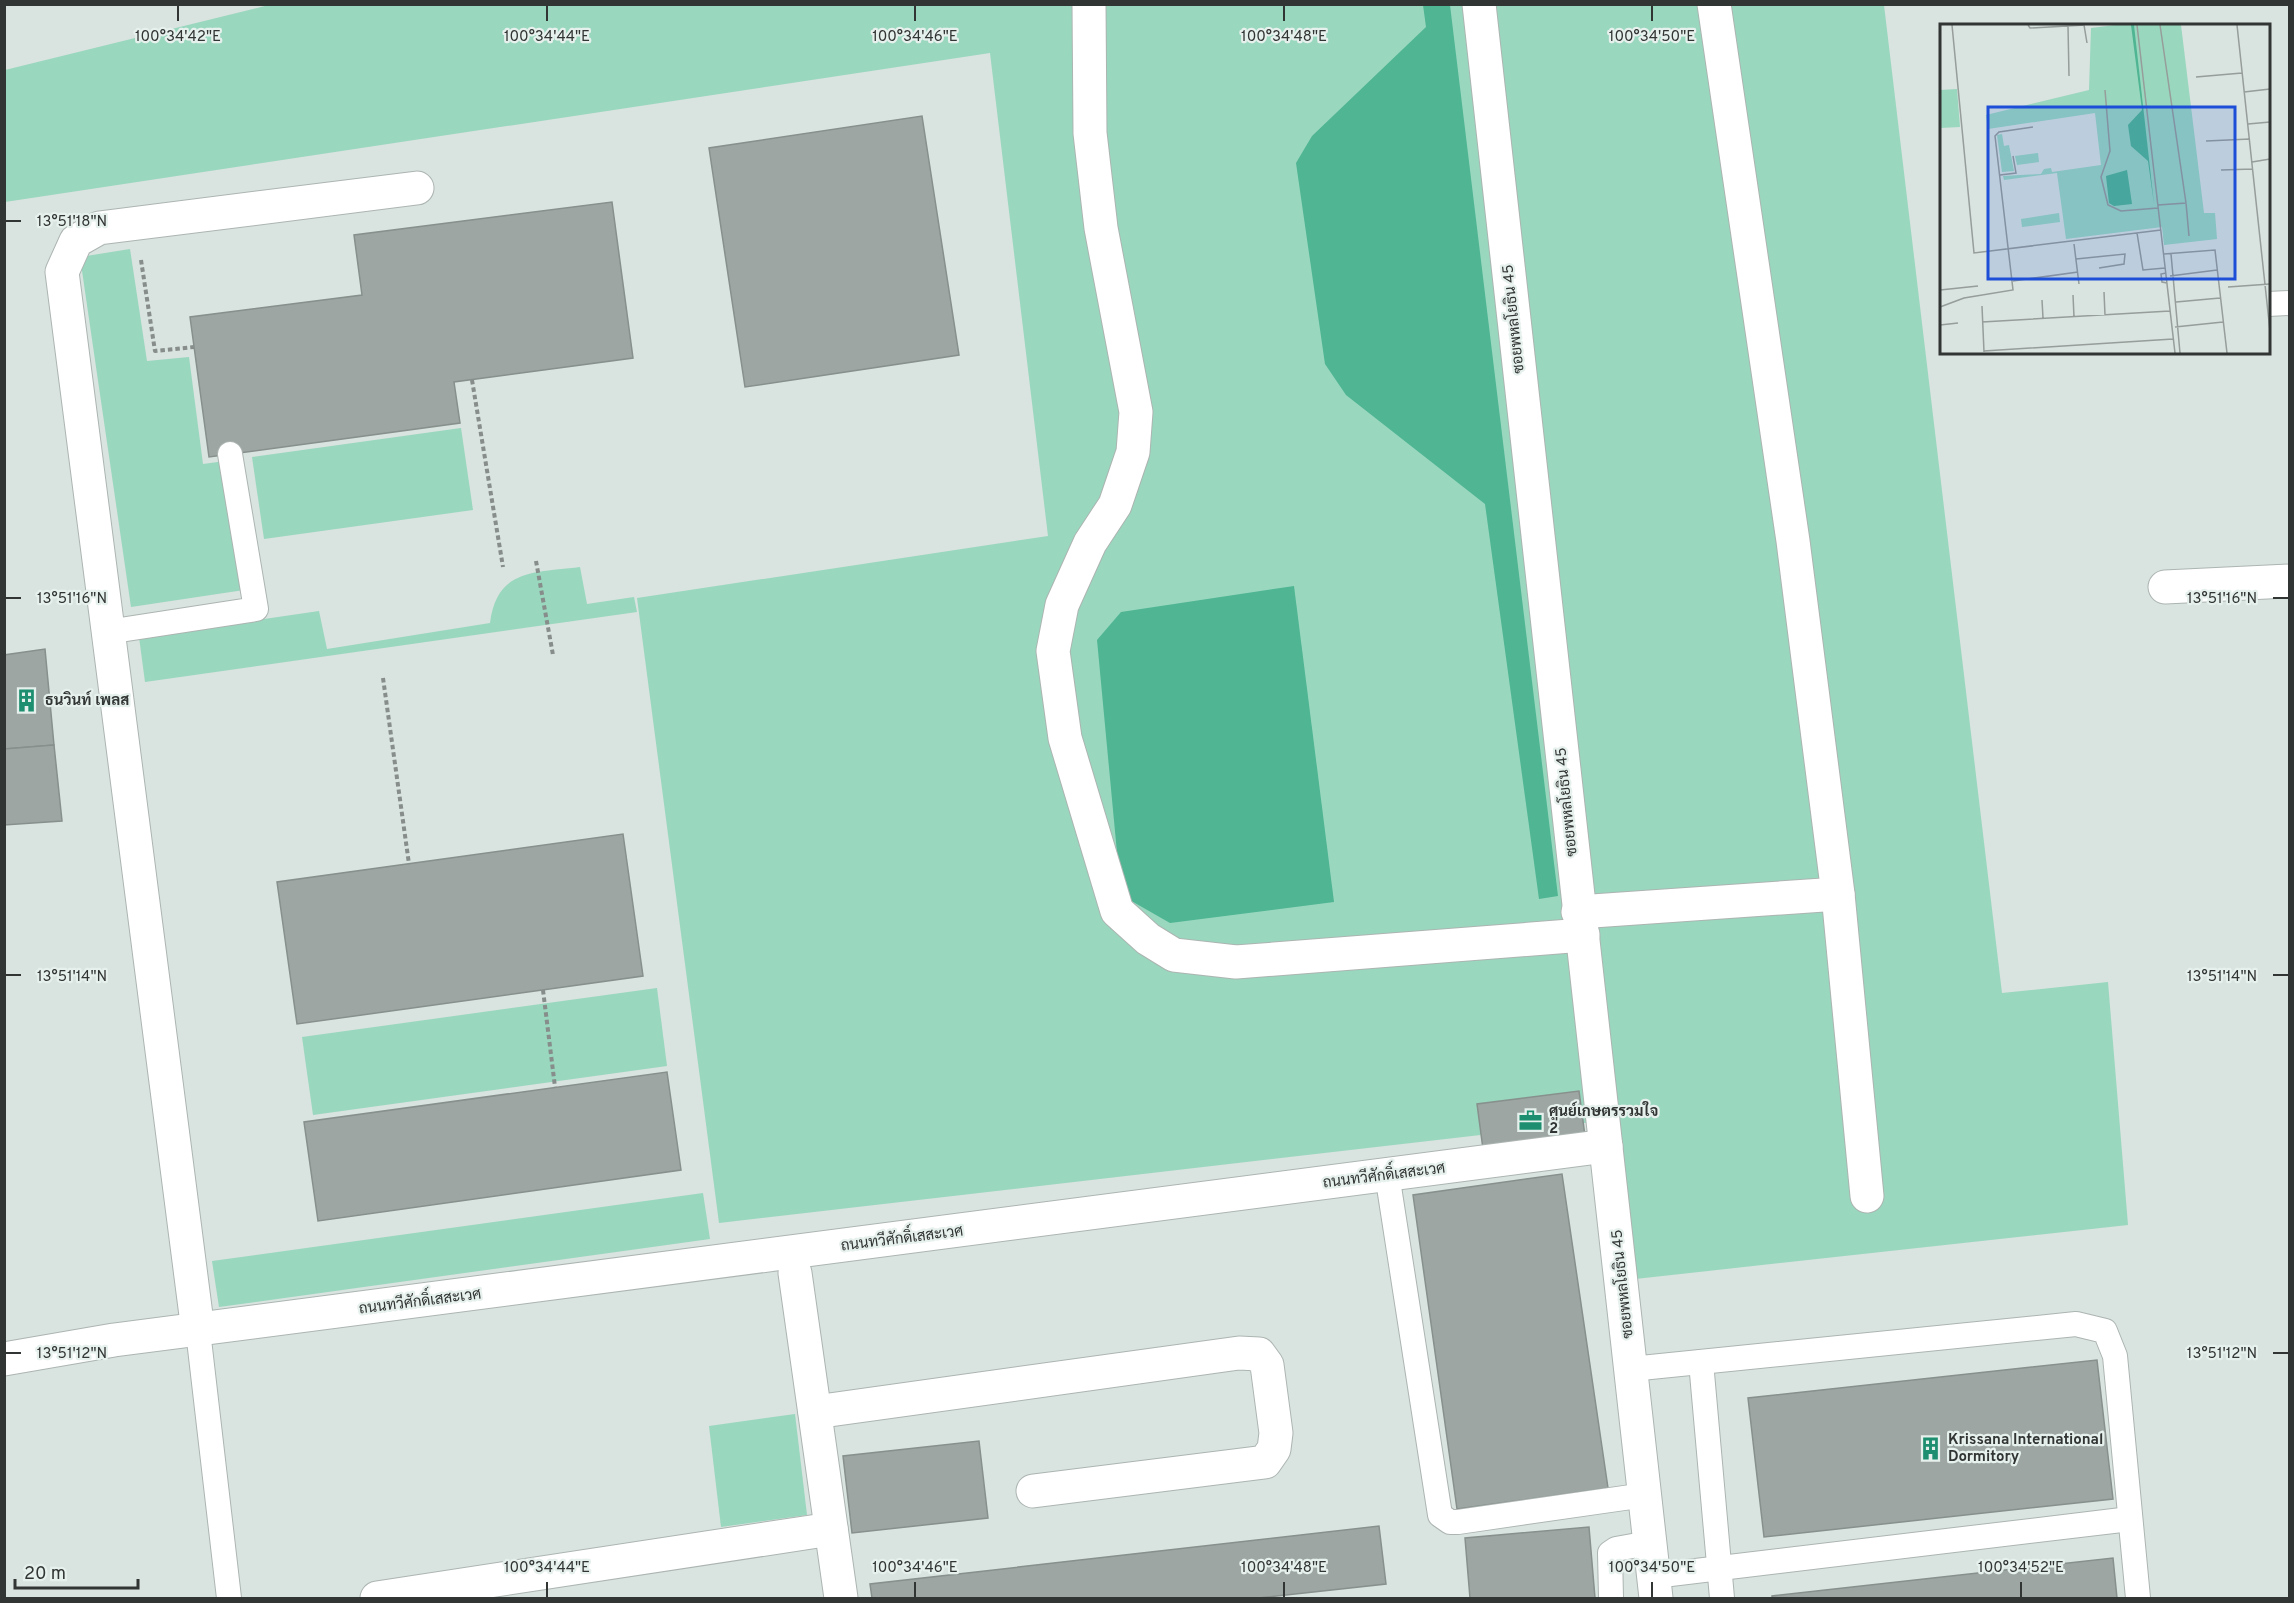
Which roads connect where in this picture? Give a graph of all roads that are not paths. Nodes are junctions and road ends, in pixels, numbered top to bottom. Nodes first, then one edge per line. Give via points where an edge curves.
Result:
1 (1089, 4) edge
2 (1479, 4) edge
3 (1714, 4) edge
4 (417, 188) dead end
5 (2289, 303) edge
6 (2270, 304) edge
7 (230, 454) dead end
8 (2289, 582) edge
9 (2165, 587) dead end
10 (107, 632) junction
11 (1838, 894) junction
12 (1581, 923) junction
13 (1606, 1146) junction
14 (1387, 1174) junction
15 (1867, 1196) dead end
16 (795, 1274) dead end
17 (198, 1330) junction
18 (4, 1359) edge
19 (1701, 1362) junction
20 (1631, 1369) junction
21 (815, 1412) junction
22 (1033, 1491) dead end
23 (1645, 1495) junction
24 (2130, 1519) junction
25 (831, 1529) junction
26 (1649, 1543) junction
27 (1719, 1566) junction
28 (1655, 1587) edge
29 (230, 1599) edge
30 (377, 1599) edge
31 (841, 1599) edge
32 (1611, 1599) edge
33 (1722, 1599) edge
34 (2138, 1599) edge

1 - 12 street via 1090,133 1101,228 1137,412 1132,452 1115,506 1090,543 1062,605 1053,651 1065,738 1117,911 1148,939 1174,955 1236,962
2 - 12 street, ซอยพหลโยธิน 45
3 - 11 street via 1793,541
4 - 10 street via 99,228 76,241 62,272
5 - 6 lane
7 - 10 lane via 256,609
8 - 9 street
10 - 17 street
11 - 12 street
11 - 15 street
12 - 13 street, ซอยพหลโยธิน 45
13 - 14 street, ถนนทวีศักดิ์เสสะเวศ
13 - 20 street, ซอยพหลโยธิน 45
14 - 17 street, ถนนทวีศักดิ์เสสะเวศ
14 - 23 lane via 1440,1515 1458,1522
16 - 21 street
17 - 18 street, ถนนทวีศักดิ์เสสะเวศ
17 - 29 lane
19 - 20 lane
19 - 24 lane via 2076,1324 2104,1330 2115,1356
19 - 27 lane
20 - 23 street, ซอยพหลโยธิน 45
21 - 22 street via 1239,1353 1258,1354 1267,1365 1276,1433 1275,1449 1265,1462
21 - 25 street
23 - 26 street, ซอยพหลโยธิน 45
24 - 27 lane
24 - 34 lane
25 - 30 street
25 - 31 street
26 - 28 street, ซอยพหลโยธิน 45
26 - 32 lane via 1616,1548 1610,1553
27 - 28 lane
27 - 33 lane

